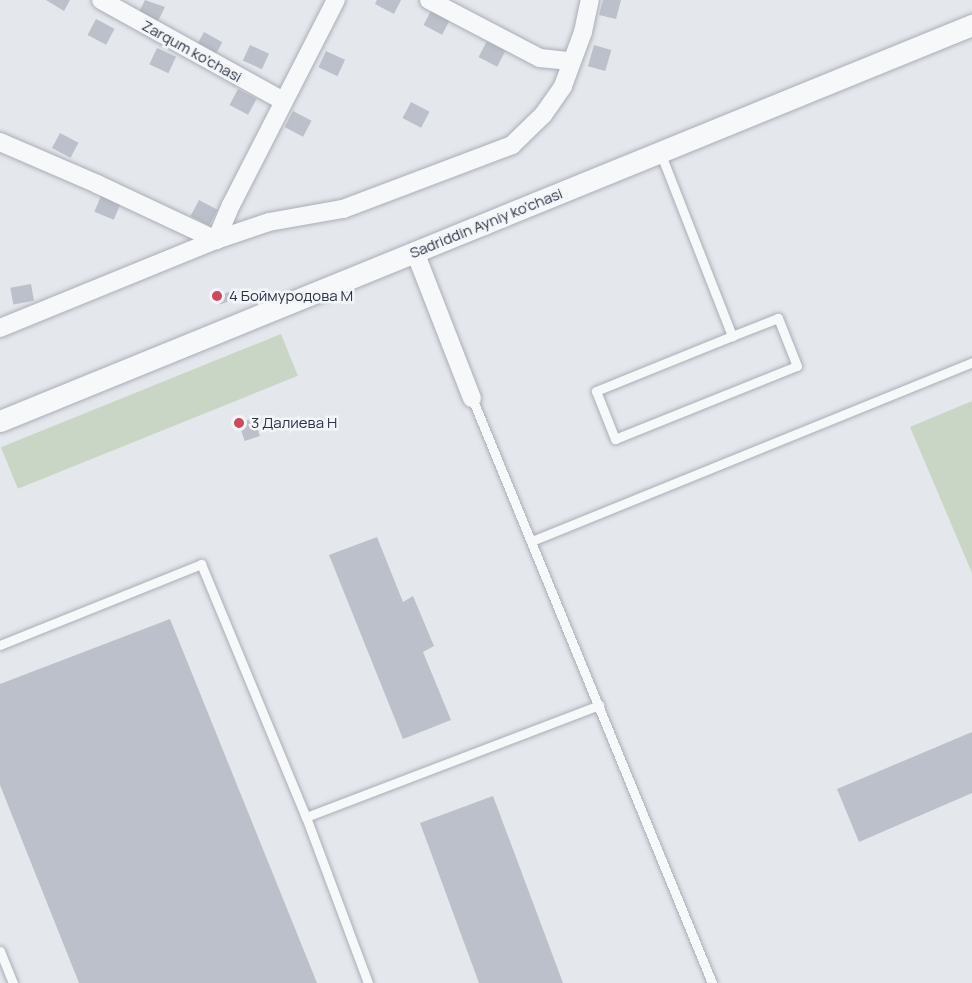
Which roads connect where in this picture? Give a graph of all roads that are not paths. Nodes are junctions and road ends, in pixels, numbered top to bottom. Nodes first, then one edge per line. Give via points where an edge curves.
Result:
1 (101, 0) edge
2 (336, 0) edge
3 (429, 0) edge
4 (590, 0) edge
5 (972, 25) edge
6 (570, 61) junction
7 (283, 101) junction
8 (0, 142) edge
9 (660, 152) junction
10 (216, 240) junction
11 (415, 252) junction
12 (0, 328) edge
13 (732, 336) junction
14 (972, 362) edge
15 (472, 398) joint
16 (0, 421) edge
17 (532, 541) junction
18 (0, 645) edge
19 (599, 705) junction
20 (306, 818) junction
21 (0, 951) edge
22 (13, 983) edge
23 (368, 983) edge
24 (712, 983) edge

1 - 7 street, Zarqum ko'chasi
2 - 7 street
3 - 6 street via 540,58
4 - 6 street
5 - 9 street, Sadriddin Ayniy ko'chasi
6 - 10 street via 563,86 543,115 512,145 343,209 269,222
7 - 10 street
8 - 10 street
9 - 11 street, Sadriddin Ayniy ko'chasi
9 - 13 lane
10 - 12 street
11 - 15 street
11 - 16 street, Sadriddin Ayniy ko'chasi
13 - 13 lane via 596,392 615,439 796,366 778,318
14 - 17 lane
15 - 17 lane
17 - 19 lane
18 - 20 lane via 201,564
19 - 20 lane
19 - 24 lane
20 - 23 lane
21 - 22 lane

